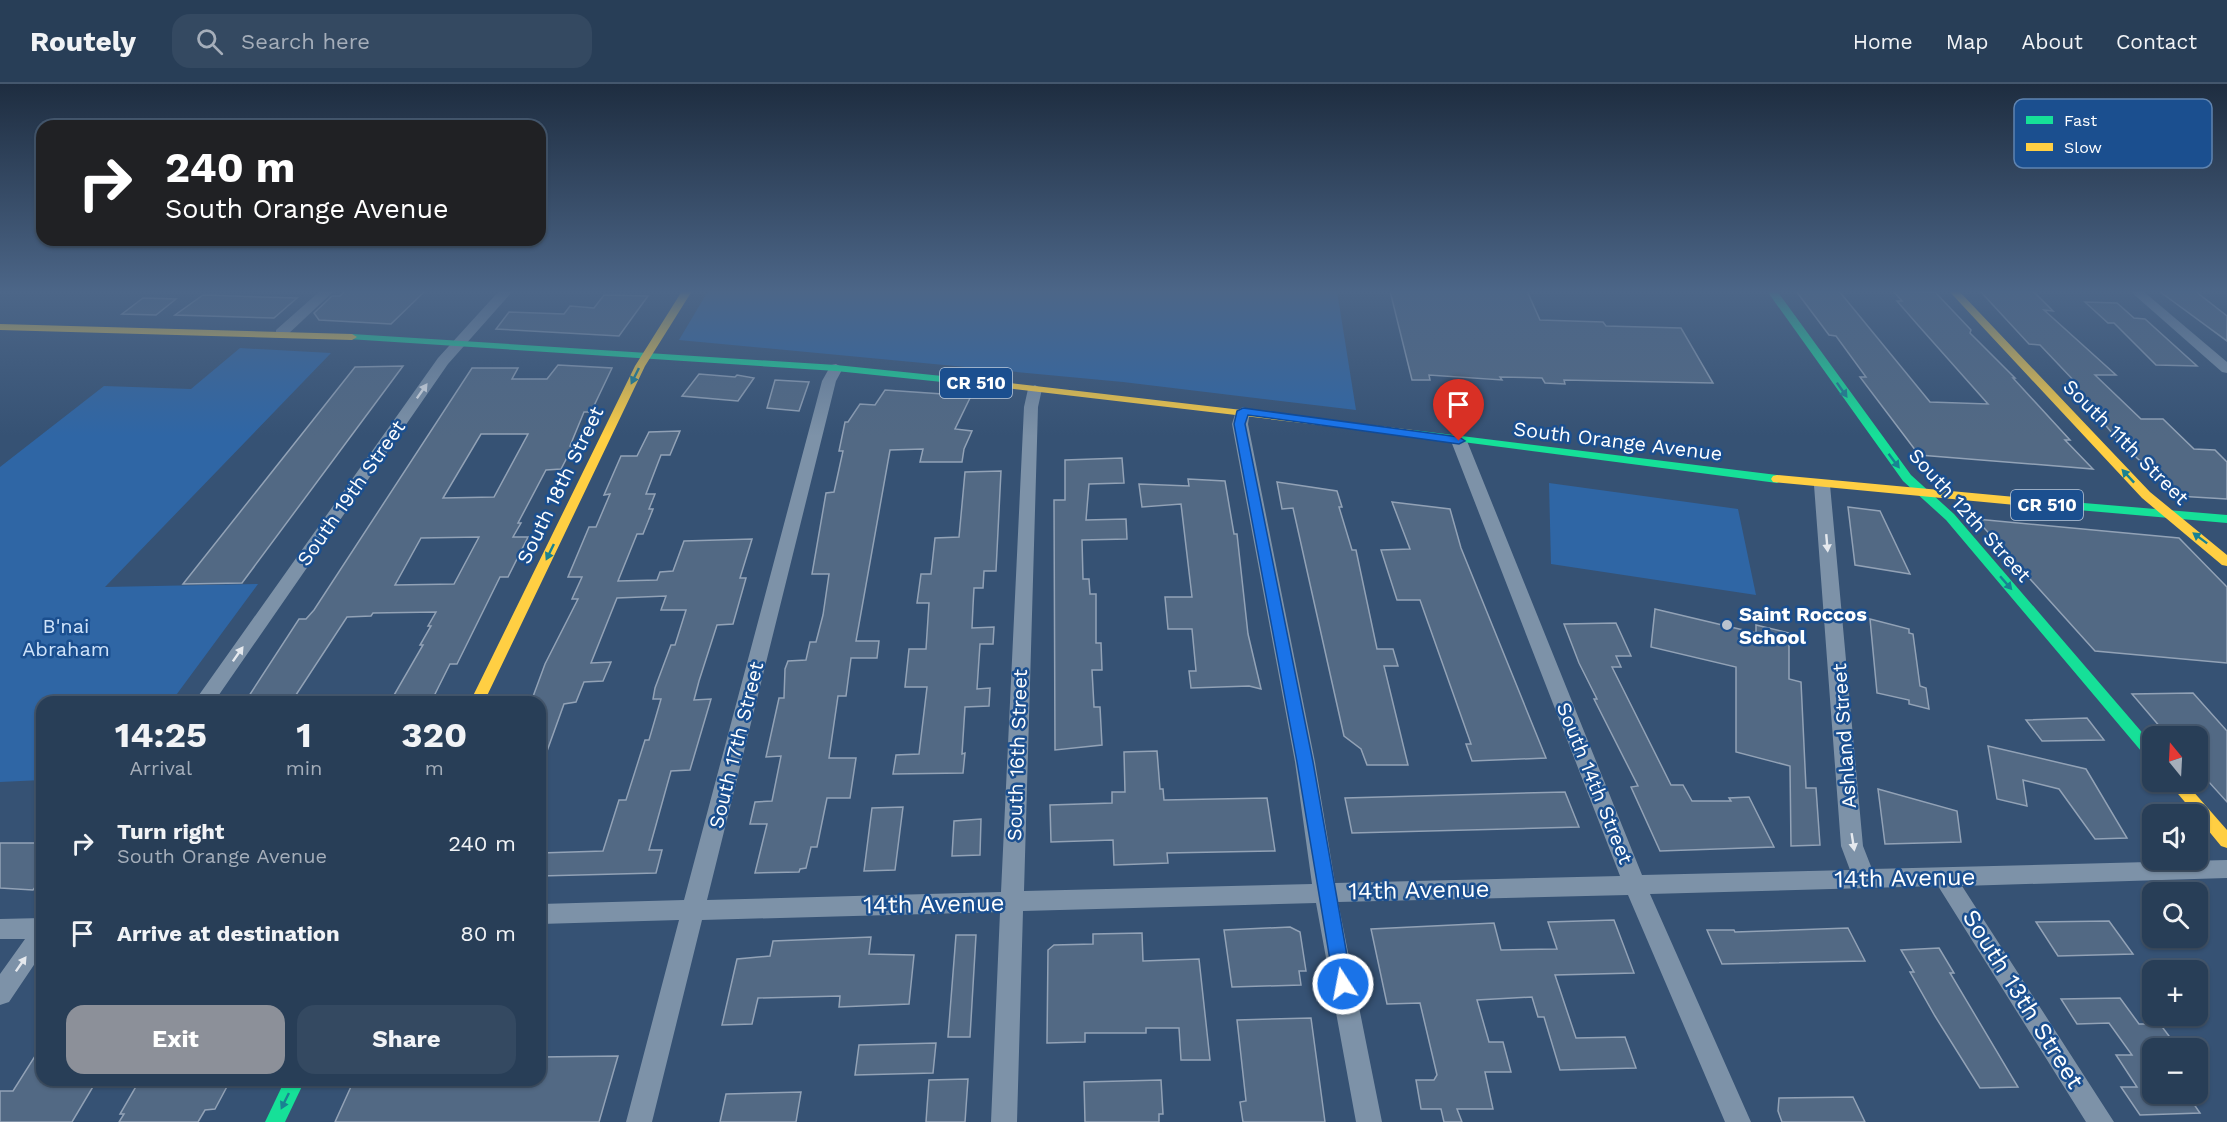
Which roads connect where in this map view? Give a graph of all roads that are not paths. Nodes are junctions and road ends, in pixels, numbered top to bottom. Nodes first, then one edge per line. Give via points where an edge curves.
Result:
1 (398, 339) edge
2 (465, 339) edge
3 (657, 339) edge
4 (1807, 339) edge
5 (2000, 339) edge
6 (2193, 339) edge
7 (462, 343) junction
8 (647, 355) junction
9 (836, 368) junction
10 (2227, 369) edge
11 (1035, 389) junction
12 (1243, 411) junction
13 (1459, 441) junction
14 (1822, 484) junction
15 (1923, 495) junction
16 (2171, 516) junction
17 (2227, 519) edge
18 (2227, 562) edge
19 (208, 696) edge
20 (480, 696) edge
21 (2142, 742) edge
22 (2185, 792) edge
23 (2227, 841) edge
24 (2227, 869) edge
25 (1944, 876) junction
26 (1864, 878) junction
27 (1635, 885) junction
28 (1325, 892) junction
29 (1011, 902) junction
30 (694, 909) junction
31 (546, 914) edge
32 (0, 928) edge
33 (36, 928) edge
34 (36, 943) edge
35 (0, 994) edge
36 (292, 1086) edge
37 (275, 1122) edge
38 (639, 1122) edge
39 (1004, 1122) edge
40 (1369, 1122) edge
41 (1738, 1122) edge
42 (2101, 1122) edge

1 - 7 main road, South Orange Avenue / CR 510
2 - 7 street, South 19th Street
3 - 8 main road, South 18th Street
4 -> 15 main road, South 12th Street
16 -> 5 main road, South 11th Street via 2146,495
6 - 10 street
7 - 8 main road, South Orange Avenue / CR 510
19 -> 7 street, South 19th Street via 443,362
8 - 9 main road, South Orange Avenue / CR 510
8 -> 20 main road, South 18th Street
9 - 11 main road, South Orange Avenue / CR 510
9 - 30 street, South 17th Street via 829,381
11 - 12 main road, South Orange Avenue / CR 510
11 - 29 street, South 16th Street via 1030,407
12 - 13 main road, South Orange Avenue / CR 510
12 - 28 street via 1240,424 1305,762
13 - 14 main road, South Orange Avenue / CR 510
13 - 27 street, South 14th Street
14 - 15 main road, South Orange Avenue / CR 510
14 -> 26 street, Ashland Street via 1852,846
15 - 16 main road, South Orange Avenue / CR 510
15 -> 21 main road, South 12th Street via 1950,517
16 - 17 main road, South Orange Avenue / CR 510
18 -> 16 main road, South 11th Street
22 - 23 main road
24 - 25 street, 14th Avenue
25 - 26 street, 14th Avenue
25 - 42 street, South 13th Street
26 - 27 street, 14th Avenue
27 - 28 street, 14th Avenue
27 - 41 street, South 14th Street
28 - 29 street, 14th Avenue
28 - 40 street
29 - 30 street, 14th Avenue
29 - 39 street, South 16th Street
30 - 31 street, 14th Avenue
30 - 38 street, South 17th Street
32 - 33 street
35 -> 34 street
36 -> 37 main road

